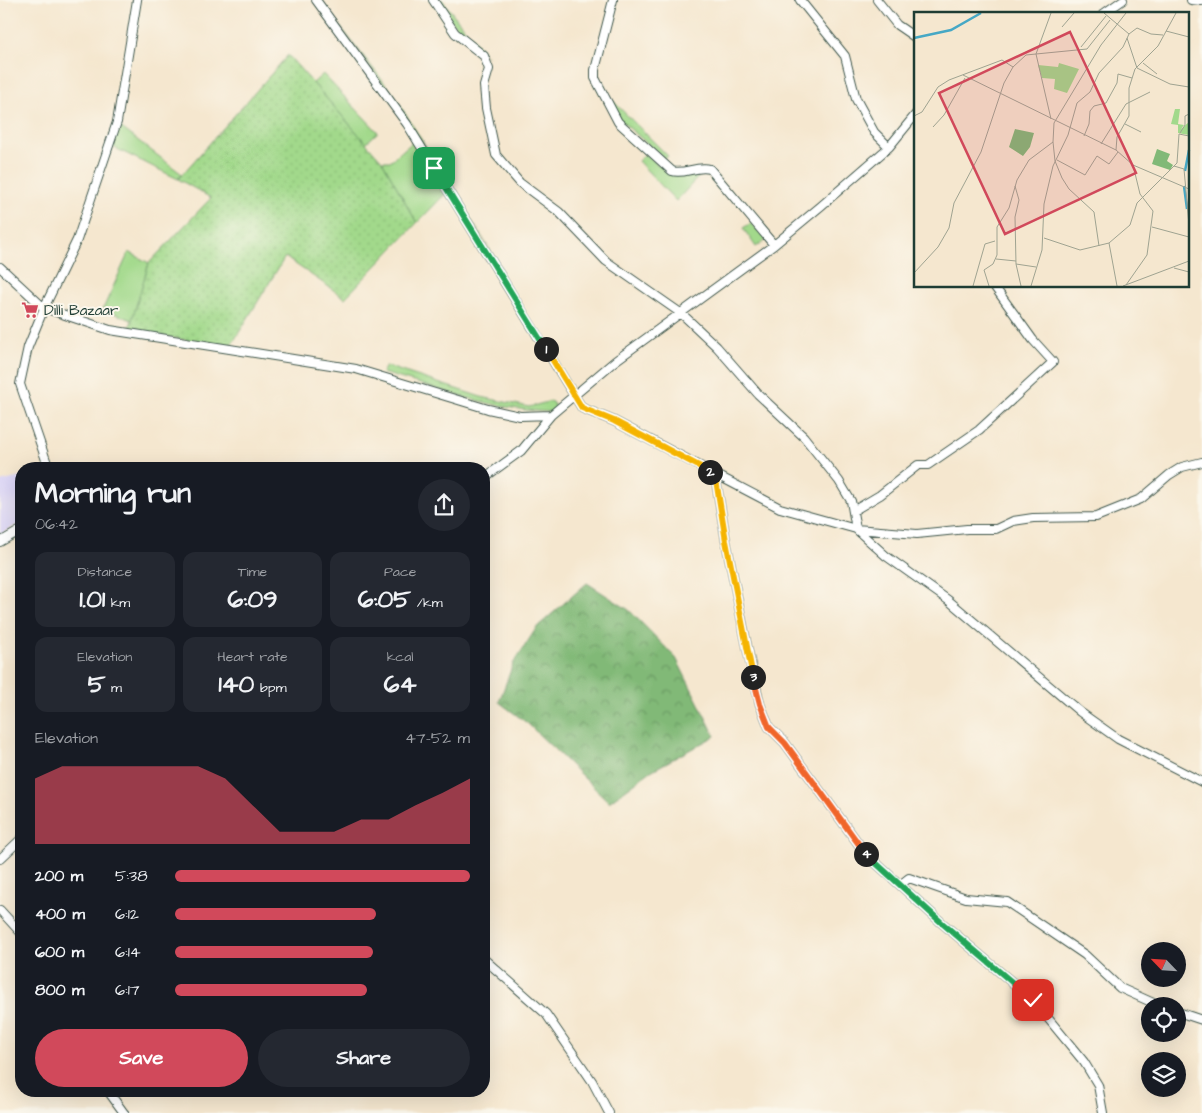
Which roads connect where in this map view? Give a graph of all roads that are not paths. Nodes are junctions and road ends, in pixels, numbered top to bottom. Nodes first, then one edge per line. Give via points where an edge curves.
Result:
1 (137, 0) edge
2 (316, 0) edge
3 (432, 0) edge
4 (613, 0) edge
5 (800, 0) edge
6 (877, 0) edge
7 (1123, 0) edge
8 (1191, 0) edge
9 (1202, 1) edge
10 (1106, 12) edge
11 (914, 37) edge
12 (914, 117) edge
13 (889, 148) junction
14 (774, 245) junction
15 (0, 267) edge
16 (995, 288) edge
17 (44, 308) junction
18 (682, 314) junction
19 (574, 394) junction
20 (551, 415) junction
21 (47, 462) edge
22 (1202, 462) edge
23 (490, 474) edge
24 (715, 474) junction
25 (853, 511) junction
26 (856, 529) junction
27 (15, 533) edge
28 (0, 542) edge
29 (1202, 782) edge
30 (15, 845) edge
31 (0, 859) edge
32 (900, 885) junction
33 (0, 910) edge
34 (15, 926) edge
35 (490, 964) edge
36 (1141, 997) edge
37 (1186, 1015) edge
38 (1202, 1020) edge
39 (112, 1097) edge
40 (124, 1113) edge
41 (610, 1113) edge
42 (1103, 1113) edge

1 - 17 street via 117,122 77,240
2 - 19 street via 407,124
3 - 18 street via 455,34 484,56 489,69 484,86 486,108 496,155 520,183 559,212 606,261
4 - 14 street via 595,70 618,122 672,170 710,169
5 - 13 street via 845,56 856,98 874,132
6 - 11 street via 896,25
7 - 10 street
8 - 9 street
12 - 13 street
13 - 14 street
14 - 18 street
15 - 17 street
16 - 25 street via 1053,362 979,430 928,464 918,465 880,495
17 - 20 street via 110,330 356,369 488,409 520,416
17 - 21 street via 28,347 20,384
18 - 19 street
18 - 25 street via 804,437 839,481
19 - 20 street
19 - 24 street via 582,408 614,421
20 - 23 street via 521,451
22 - 26 street via 1182,467 1141,499 1096,517 1032,518 1013,521 996,530 917,534
24 - 26 street via 780,508
24 - 32 street via 750,662 769,727 785,743 866,854
25 - 26 street
26 - 29 street via 886,556 948,600 1080,712 1118,739
27 - 28 street
30 - 31 street
32 - 36 street via 909,878 966,898 1007,902 1085,954 1120,988
32 - 42 street via 1033,1000 1084,1062 1098,1085
33 - 34 street
35 - 41 street via 546,1014
37 - 38 street
39 - 40 street

